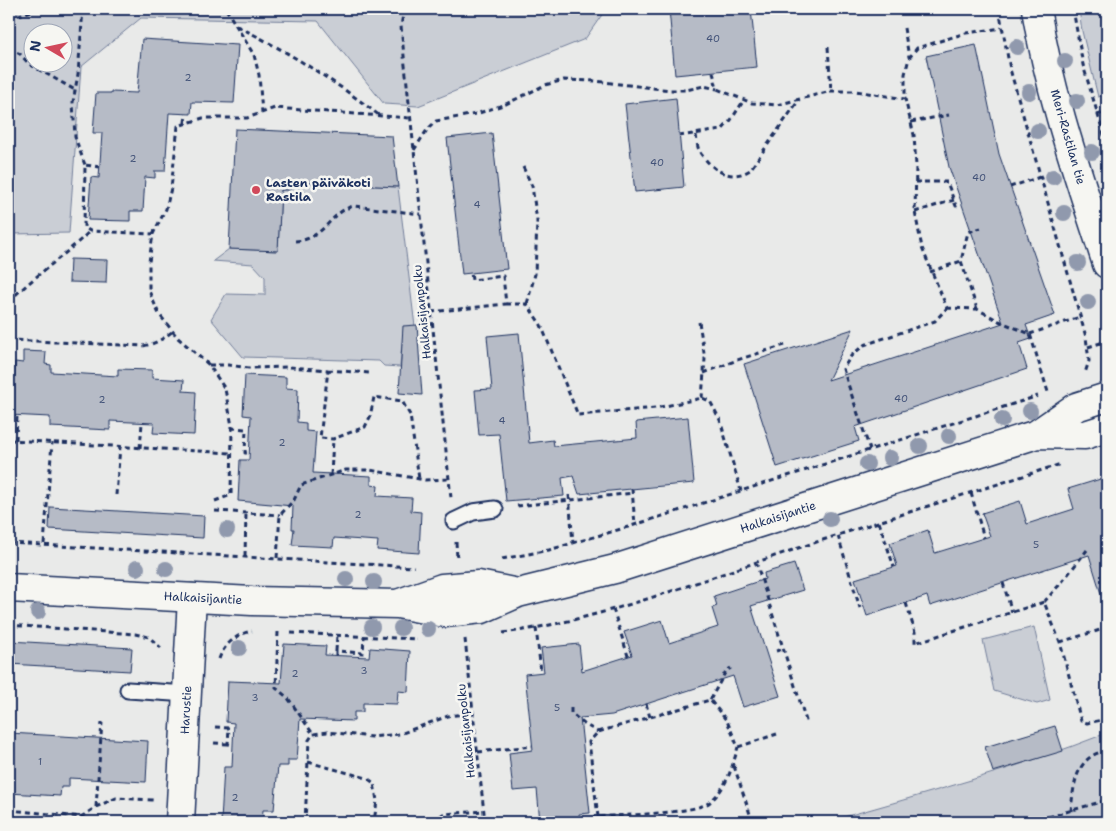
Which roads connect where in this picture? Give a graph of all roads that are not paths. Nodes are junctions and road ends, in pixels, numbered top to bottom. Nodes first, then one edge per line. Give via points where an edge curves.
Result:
1 (1036, 9) edge
2 (1107, 264) edge
3 (1107, 398) edge
4 (1107, 428) edge
5 (1037, 434) junction
6 (495, 509) road end
7 (454, 521) road end
8 (9, 588) edge
9 (192, 598) junction
10 (128, 690) dead end
11 (187, 694) junction
12 (180, 822) edge

1 - 2 street, Meri-Rastilan tie via 1064,132
3 - 5 street, Halkaisijantie via 1076,407
4 - 5 street, Halkaisijantie via 1085,435
5 - 9 street, Halkaisijantie via 615,569 518,593 478,586 442,588 398,604
6 - 7 lane via 473,512
8 - 9 street, Halkaisijantie
9 - 11 street, Harustie
10 - 11 lane
11 - 12 street, Harustie

